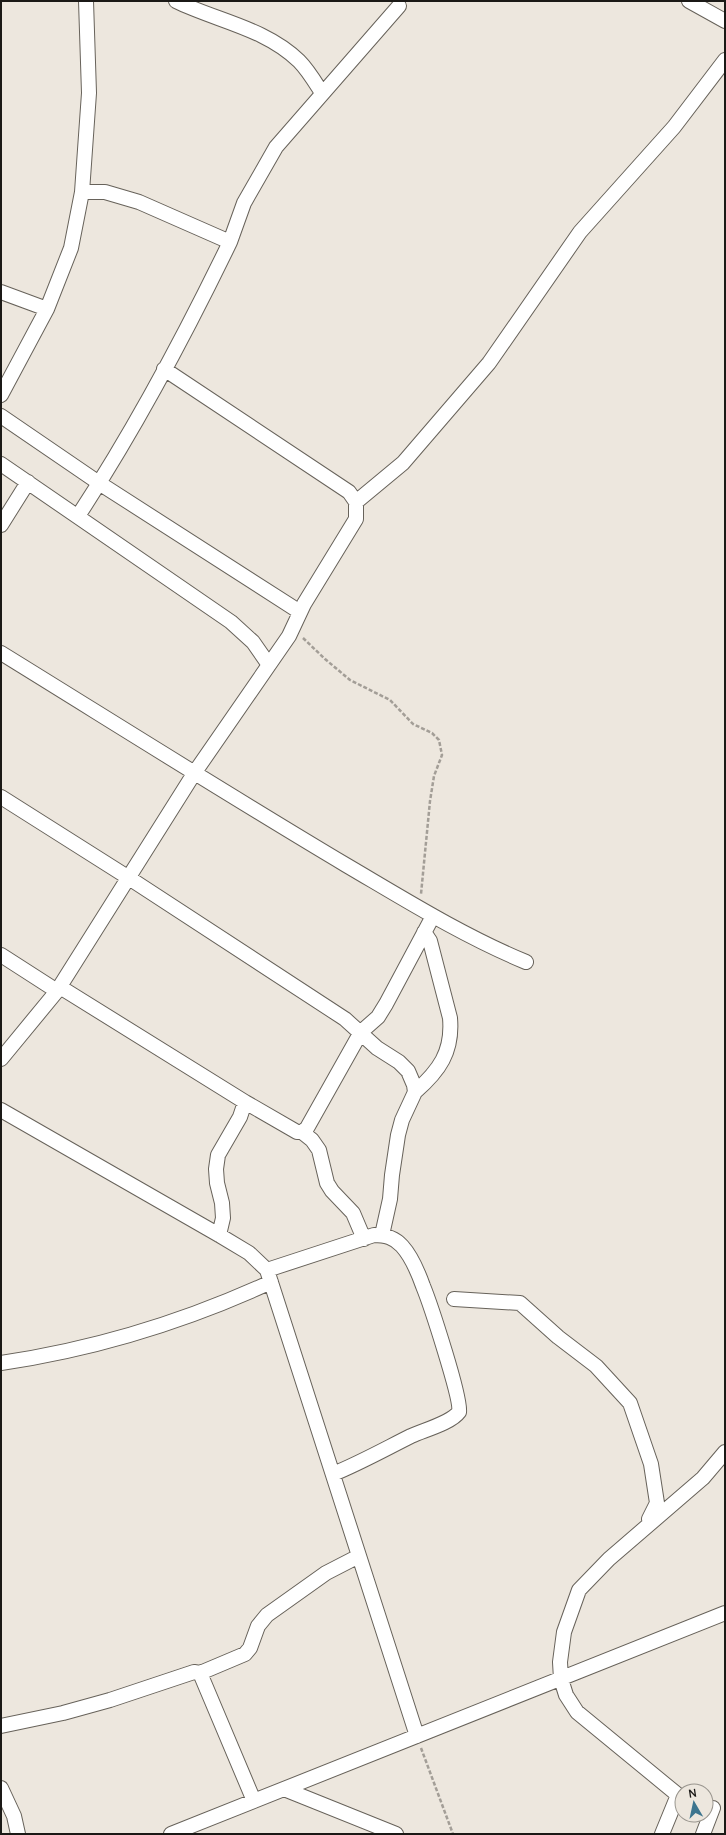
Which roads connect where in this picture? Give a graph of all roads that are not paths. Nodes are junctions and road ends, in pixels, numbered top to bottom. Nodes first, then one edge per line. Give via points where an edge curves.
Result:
1 (86, 1) edge
2 (176, 1) edge
3 (689, 1) edge
4 (398, 6) dead end
5 (725, 21) edge
6 (725, 60) edge
7 (322, 93) junction
8 (82, 192) junction
9 (230, 242) junction
10 (1, 292) edge
11 (47, 309) junction
12 (164, 369) junction
13 (1, 395) edge
14 (1, 416) edge
15 (1, 464) edge
16 (28, 482) junction
17 (99, 483) junction
18 (356, 502) junction
19 (78, 516) junction
20 (1, 525) edge
21 (300, 612) junction
22 (1, 653) edge
23 (270, 665) junction
24 (195, 772) junction
25 (1, 797) edge
26 (129, 878) junction
27 (433, 916) junction
28 (424, 932) junction
29 (1, 955) edge
30 (526, 962) dead end
31 (58, 989) junction
32 (361, 1032) junction
33 (1, 1059) edge
34 (415, 1092) junction
35 (244, 1102) junction
36 (1, 1110) edge
37 (302, 1132) junction
38 (219, 1235) junction
39 (382, 1235) junction
40 (364, 1239) junction
41 (269, 1276) junction
42 (454, 1299) dead end
43 (1, 1363) edge
44 (725, 1452) edge
45 (333, 1474) junction
46 (644, 1528) junction
47 (359, 1556) junction
48 (725, 1613) edge
49 (200, 1673) junction
50 (561, 1679) junction
51 (1, 1726) edge
52 (417, 1736) junction
53 (1, 1788) edge
54 (284, 1789) junction
55 (674, 1791) edge
56 (254, 1801) junction
57 (715, 1808) edge
58 (674, 1809) edge
59 (389, 1833) edge
60 (18, 1834) edge
61 (171, 1834) edge
62 (662, 1834) edge
63 (703, 1834) edge

1 - 8 street via 89,93
2 - 7 street via 271,40 307,70
3 - 5 street
4 - 7 street
6 - 18 street via 674,127 580,232 489,363 403,463
7 - 9 street via 276,147 244,203
8 - 9 street via 104,192 139,202
8 - 11 street via 71,248
9 - 12 street
10 - 11 street
11 - 13 street
12 - 17 street
12 - 18 street via 349,492
14 - 17 street
15 - 16 street
16 - 19 street
16 - 20 street
17 - 19 street
17 - 21 street
18 - 21 street via 356,519
19 - 23 street via 231,622 253,642
21 - 23 street
22 - 24 street
23 - 24 street
24 - 26 street
24 - 27 street
25 - 26 street
26 - 31 street
26 - 32 street via 346,1019
27 - 28 street
27 - 30 street
28 - 32 street via 386,1004 378,1016
28 - 34 street via 430,941 451,1028 449,1043 433,1077
29 - 31 street
31 - 33 street
31 - 35 street
32 - 34 street via 377,1048 404,1066 411,1077
32 - 37 street via 307,1128
34 - 39 street via 398,1135 390,1199
35 - 37 street via 297,1132
35 - 38 street via 240,1117 218,1155 217,1183 223,1218
36 - 38 street
37 - 40 street via 319,1150 327,1183 353,1213
38 - 41 street via 249,1253
39 - 40 street
39 - 45 street via 401,1245 417,1271 430,1304 459,1409 456,1416
40 - 41 street
41 - 43 street via 202,1312 121,1339
41 - 45 street
42 - 46 street via 520,1303 596,1366 630,1403 651,1464 657,1503
44 - 46 street via 703,1478
45 - 47 street
46 - 50 street via 608,1559 579,1590 564,1632 560,1662
47 - 49 street via 326,1573 267,1615 258,1626 250,1648 245,1654
47 - 52 street
48 - 50 street
49 - 51 street via 194,1672 63,1713
49 - 56 street
50 - 52 street
50 - 55 street via 566,1695 577,1712
52 - 54 street
53 - 60 street via 14,1816
54 - 56 street
54 - 59 street
56 - 61 street
57 - 63 street
58 - 62 street

